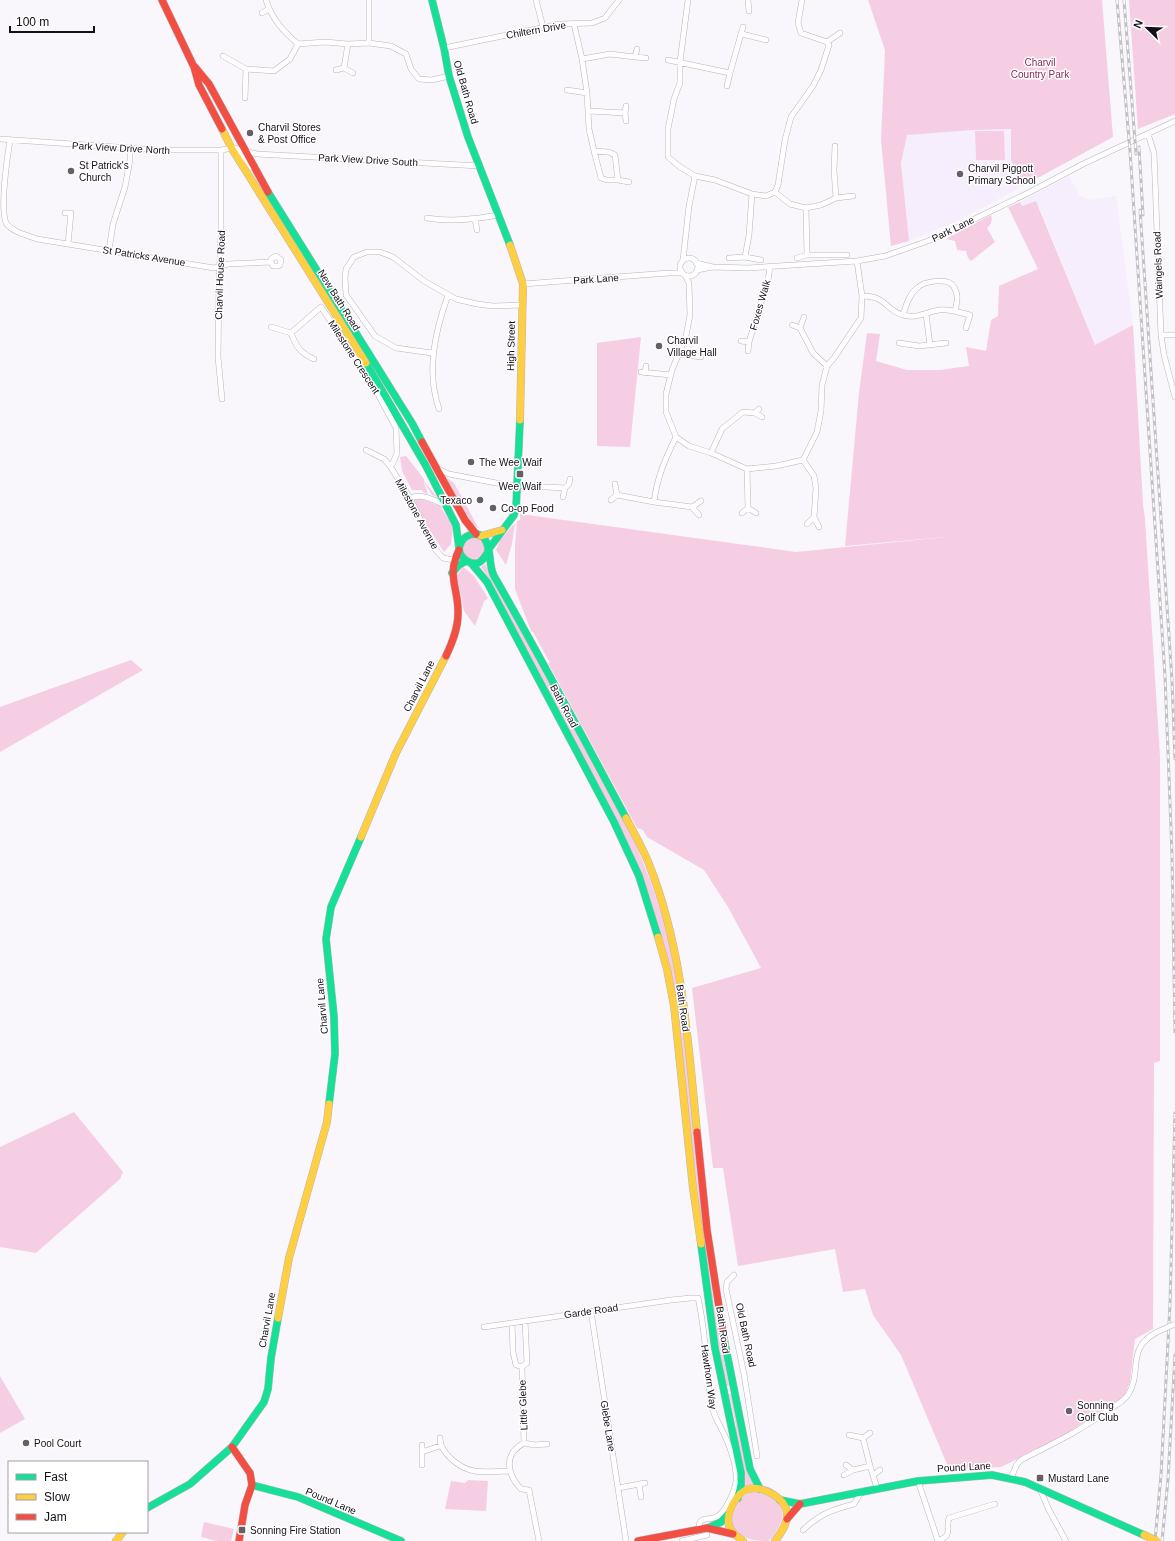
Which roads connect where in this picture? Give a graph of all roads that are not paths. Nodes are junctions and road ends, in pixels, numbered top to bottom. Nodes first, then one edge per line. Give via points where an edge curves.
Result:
1 (162, 0) edge
2 (266, 0) edge
3 (369, 0) edge
4 (432, 0) edge
5 (536, 0) edge
6 (619, 0) edge
7 (688, 0) edge
8 (748, 0) edge
9 (802, 0) edge
10 (269, 9) junction
11 (749, 11) dead end
12 (262, 13) dead end
13 (574, 24) junction
14 (543, 27) junction
15 (743, 27) dead end
16 (840, 33) dead end
17 (742, 34) junction
18 (766, 40) dead end
19 (827, 42) junction
20 (369, 43) junction
21 (298, 44) junction
22 (348, 44) junction
23 (444, 48) junction
24 (637, 49) dead end
25 (224, 56) dead end
26 (635, 57) junction
27 (646, 58) dead end
28 (582, 59) junction
29 (668, 60) dead end
30 (680, 62) junction
31 (194, 67) junction
32 (344, 68) junction
33 (246, 69) junction
34 (336, 70) dead end
35 (353, 73) dead end
36 (730, 73) junction
37 (449, 76) junction
38 (726, 86) dead end
39 (567, 90) dead end
40 (587, 92) junction
41 (245, 98) dead end
42 (626, 106) dead end
43 (589, 111) junction
44 (625, 113) junction
45 (626, 121) dead end
46 (1175, 121) edge
47 (1148, 134) junction
48 (0, 139) edge
49 (10, 140) junction
50 (835, 146) dead end
51 (130, 148) junction
52 (232, 149) junction
53 (221, 150) junction
54 (244, 150) junction
55 (594, 151) junction
56 (257, 154) junction
57 (252, 162) junction
58 (480, 166) junction
59 (257, 174) junction
60 (696, 176) junction
61 (618, 180) junction
62 (629, 182) dead end
63 (775, 192) junction
64 (752, 194) junction
65 (853, 196) dead end
66 (836, 198) junction
67 (806, 208) junction
68 (71, 213) dead end
69 (499, 215) junction
70 (426, 218) dead end
71 (475, 219) junction
72 (477, 230) dead end
73 (68, 244) junction
74 (686, 245) junction
75 (109, 250) junction
76 (807, 255) junction
77 (847, 255) dead end
78 (729, 258) dead end
79 (745, 258) junction
80 (797, 258) dead end
81 (761, 260) dead end
82 (694, 261) junction
83 (857, 261) junction
84 (270, 262) dead end
85 (682, 262) junction
86 (220, 266) junction
87 (713, 267) junction
88 (770, 267) junction
89 (697, 270) junction
90 (669, 273) junction
91 (684, 274) junction
92 (692, 275) junction
93 (523, 284) junction
94 (689, 284) junction
95 (448, 295) junction
96 (862, 296) junction
97 (522, 305) junction
98 (955, 312) junction
99 (926, 314) junction
100 (903, 315) junction
101 (804, 317) dead end
102 (792, 325) dead end
103 (271, 327) dead end
104 (800, 328) junction
105 (966, 328) dead end
106 (291, 333) junction
107 (1161, 335) junction
108 (1175, 335) edge
109 (741, 341) dead end
110 (749, 342) junction
111 (899, 343) dead end
112 (946, 343) dead end
113 (930, 345) junction
114 (748, 351) dead end
115 (432, 353) junction
116 (679, 354) junction
117 (701, 357) dead end
118 (314, 359) dead end
119 (646, 366) dead end
120 (827, 366) junction
121 (670, 375) junction
122 (1175, 396) edge
123 (222, 399) dead end
124 (439, 409) dead end
125 (762, 417) dead end
126 (676, 437) junction
127 (366, 450) dead end
128 (711, 453) junction
129 (803, 460) junction
130 (390, 466) junction
131 (438, 469) junction
132 (747, 469) junction
133 (570, 479) dead end
134 (615, 484) dead end
135 (518, 486) junction
136 (565, 488) junction
137 (617, 495) junction
138 (563, 497) dead end
139 (410, 498) junction
140 (611, 500) dead end
141 (701, 501) dead end
142 (654, 502) junction
143 (446, 505) junction
144 (692, 507) junction
145 (748, 508) junction
146 (756, 513) dead end
147 (742, 514) dead end
148 (699, 515) dead end
149 (814, 517) junction
150 (807, 524) dead end
151 (819, 527) dead end
152 (502, 530) junction
153 (478, 535) junction
154 (459, 549) junction
155 (488, 551) junction
156 (453, 560) junction
157 (469, 562) junction
158 (452, 573) junction
159 (734, 1275) dead end
160 (698, 1298) joint
161 (591, 1311) junction
162 (524, 1321) junction
163 (512, 1323) junction
164 (1175, 1324) edge
165 (484, 1327) dead end
166 (522, 1367) junction
167 (744, 1384) junction
168 (733, 1388) junction
169 (723, 1391) junction
170 (870, 1433) dead end
171 (849, 1434) dead end
172 (440, 1438) dead end
173 (863, 1438) junction
174 (524, 1443) junction
175 (546, 1444) dead end
176 (422, 1445) dead end
177 (440, 1446) junction
178 (232, 1447) junction
179 (422, 1452) junction
180 (757, 1456) dead end
181 (846, 1464) dead end
182 (422, 1465) dead end
183 (870, 1466) junction
184 (853, 1470) junction
185 (880, 1470) dead end
186 (509, 1471) junction
187 (844, 1475) dead end
188 (873, 1475) junction
189 (1011, 1478) junction
190 (918, 1481) junction
191 (252, 1485) junction
192 (618, 1488) junction
193 (877, 1488) junction
194 (760, 1489) junction
195 (1040, 1489) junction
196 (862, 1491) junction
197 (641, 1497) dead end
198 (738, 1498) junction
199 (780, 1500) junction
200 (800, 1504) junction
201 (995, 1504) dead end
202 (148, 1507) edge
203 (729, 1514) junction
204 (787, 1519) junction
205 (699, 1529) junction
206 (803, 1530) dead end
207 (682, 1532) junction
208 (707, 1532) junction
209 (122, 1533) edge
210 (733, 1534) junction
211 (116, 1541) edge
212 (239, 1541) edge
213 (400, 1541) edge
214 (539, 1541) edge
215 (626, 1541) edge
216 (638, 1541) edge
217 (683, 1541) edge
218 (744, 1541) edge
219 (775, 1541) edge
220 (938, 1541) edge
221 (1066, 1541) edge
222 (1157, 1541) edge

1 - 31 main road, New Bath Road
2 - 10 street
3 - 20 street
4 - 23 main road, Old Bath Road
5 - 14 street
6 - 13 street, Chiltern Drive via 604,18 592,23
7 - 30 street
8 - 11 street
9 - 19 street via 798,23 801,33
10 - 12 street
10 - 21 street via 279,27
13 - 14 street, Chiltern Drive
13 - 28 street
14 - 23 street, Chiltern Drive
15 - 17 street
16 - 19 street
17 - 18 street
17 - 36 street
19 - 63 street via 829,45 821,70 791,117
20 - 22 street
20 - 37 street via 391,46 406,54 411,70 419,80
21 - 22 street
21 - 33 street via 290,59 274,71
22 - 32 street
23 - 37 main road, Old Bath Road
24 - 26 street
25 - 33 street
26 - 27 street
26 - 28 street via 610,54
28 - 40 street
29 - 30 street
30 - 36 street
30 - 60 street via 680,83 668,129 668,157 680,168
31 - 52 main road, New Bath Road via 199,85
31 - 54 main road, New Bath Road via 209,84
32 - 34 street
32 - 35 street
33 - 41 street
36 - 38 street
37 - 58 main road, Old Bath Road
39 - 40 street
40 - 43 street
42 - 44 street
43 - 44 street
43 - 55 street via 588,129
44 - 45 street
46 - 47 street, Park Lane
47 - 83 street, Park Lane via 928,241 890,254
47 - 107 street, Waingels Road via 1154,153
48 - 49 street, Park View Drive North
49 - 51 street, Park View Drive North
49 - 73 street, St Patricks Avenue via 4,172 4,214 7,224 17,232 36,239
50 - 66 street
51 - 53 street, Park View Drive North
51 - 75 street via 125,188 112,224
52 - 53 street, Park View Drive North
52 - 54 street, Park View Drive South
52 - 59 street via 244,158
52 - 143 main road, New Bath Road via 400,420
53 - 86 street, Charvil House Road
54 - 56 street, Park View Drive South
54 - 57 main road, New Bath Road
55 - 61 street via 601,178
55 - 61 street via 615,155
56 - 57 street
56 - 58 street, Park View Drive South
57 - 59 main road, New Bath Road
58 - 69 main road, High Street
59 - 131 main road, New Bath Road
60 - 64 street via 715,180
60 - 74 street via 689,206
61 - 62 street
63 - 64 street via 766,196
63 - 67 street via 790,204
64 - 79 street
65 - 66 street
66 - 67 street
67 - 76 street
68 - 73 street
69 - 71 street
69 - 93 main road, High Street
70 - 71 street via 437,222
71 - 72 street
73 - 75 street, St Patricks Avenue
74 - 82 street
74 - 85 street
75 - 86 street, St Patricks Avenue via 214,268
76 - 77 street
76 - 80 street
78 - 79 street
79 - 81 street
82 - 85 street
82 - 87 street, Park Lane
82 - 89 street
83 - 88 street, Park Lane
83 - 96 street
84 - 86 street, St Patricks Avenue
85 - 90 street
85 - 91 street via 680,269
86 - 123 street, Charvil House Road via 218,357
87 - 88 street, Park Lane
87 - 89 street, Park Lane
88 - 110 street, Foxes Walk
89 - 92 street
90 - 91 street, Park Lane
90 - 93 street, Park Lane
91 - 92 street
91 - 94 street
92 - 94 street
93 - 97 main road, High Street
94 - 116 street via 690,315
95 - 97 street via 477,304
95 - 115 street
95 - 115 street via 424,281 393,257 380,252 367,252 354,257 346,269 346,295 375,336 396,348
96 - 100 street via 878,298
96 - 120 street via 860,322
97 - 135 main road, High Street
98 - 99 street via 940,309
98 - 100 street via 958,301 952,284 934,281 918,287
98 - 105 street via 970,315
99 - 100 street via 914,317
99 - 113 street
101 - 104 street
102 - 104 street
103 - 106 street
104 - 120 street via 813,353
106 - 118 street via 295,346
106 - 130 street, Milestone Crescent via 321,307 372,381 396,428 397,453 394,463
107 - 108 street
107 - 122 street, Waingels Road
109 - 110 street, Foxes Walk
110 - 114 street, Foxes Walk
111 - 113 street
112 - 113 street
115 - 124 street via 434,395
116 - 117 street
116 - 121 street
119 - 121 street via 643,372
120 - 129 street via 822,385 817,432
121 - 126 street via 666,412
125 - 128 street via 757,411 743,412 722,429
126 - 128 street via 689,446
126 - 142 street via 665,458
127 - 130 street, Milestone Avenue via 384,459
128 - 132 street
129 - 132 street
129 - 149 street via 814,476
130 - 139 street, Milestone Avenue
131 - 135 street via 449,474
131 - 153 main road, New Bath Road via 465,520
132 - 145 street
133 - 136 street
134 - 137 street
135 - 136 street
135 - 152 main road, High Street via 514,515
136 - 138 street
137 - 140 street
137 - 142 street
139 - 143 street via 423,497
139 - 156 street, Milestone Avenue via 434,548 443,558
141 - 144 street
142 - 144 street
143 - 154 main road, New Bath Road via 456,525
144 - 148 street
145 - 146 street
145 - 147 street
149 - 150 street
149 - 151 street
152 - 153 main road
152 - 155 main road, High Street
153 - 154 main road via 470,534 465,537 460,542
153 - 155 main road, Bath Road via 487,542
154 - 156 main road, Charvil Lane
154 - 157 main road, Bath Road via 461,557
155 - 157 main road via 482,561
155 - 168 main road, Bath Road via 492,572 537,650 634,834 664,908 684,1000 711,1258
156 - 158 main road, Charvil Lane
157 - 158 main road via 459,565
157 - 169 main road, Bath Road via 487,582 614,822 639,876 656,928 674,1006 698,1221
158 - 178 main road, Charvil Lane via 458,611 452,644 396,753 331,907 326,939 336,1054 327,1122 289,1258 268,1389 264,1402
159 - 167 street, Old Bath Road via 727,1282 726,1289
160 - 161 street, Garde Road
160 - 205 street, Hawthorn Way via 710,1402 725,1436 736,1474 733,1493 722,1512 716,1517 702,1520
161 - 162 street, Garde Road
161 - 192 street, Glebe Lane
162 - 163 street, Garde Road
162 - 166 street, Little Glebe via 527,1363
163 - 165 street, Garde Road
163 - 166 street, Little Glebe via 513,1352 516,1365
164 - 189 street, bridge via 1149,1336 1142,1343 1127,1396 1105,1413 1021,1460
166 - 174 street, Little Glebe
167 - 168 street
167 - 180 street, Old Bath Road
168 - 169 main road
168 - 194 main road, Bath Road via 751,1473
169 - 198 main road, Bath Road via 741,1473 742,1485
170 - 173 street
171 - 173 street
172 - 177 street
173 - 183 street
174 - 175 street, Little Glebe
174 - 186 street, Little Glebe via 512,1454
176 - 179 street
177 - 179 street
177 - 186 street via 450,1458 474,1471
178 - 191 main road via 250,1473
178 - 202 main road, Charvil Lane via 190,1484
179 - 182 street
181 - 184 street
183 - 184 street
183 - 188 street
184 - 187 street
185 - 188 street
186 - 214 street via 522,1489 529,1490
188 - 193 street
189 - 190 main road, Pound Lane via 992,1475
189 - 195 main road, Pound Lane
190 - 193 main road, Pound Lane
190 - 220 street
191 - 212 main road via 245,1505
191 - 213 main road, Pound Lane via 298,1497
192 - 197 street via 642,1484
192 - 215 street, Glebe Lane
193 - 196 main road, Pound Lane
194 - 198 main road via 743,1491
194 - 199 main road, Pound Lane
195 - 221 street
195 - 222 main road, Pound Lane, bridge
196 - 200 main road, Pound Lane
196 - 206 street via 854,1504 815,1519
198 - 203 main road
199 - 200 main road, Pound Lane
199 - 204 main road via 786,1506
200 - 204 main road
201 - 220 street via 949,1518 949,1532 946,1538
203 - 208 main road
203 - 210 main road via 728,1525
204 - 219 main road
205 - 207 main road
205 - 208 main road
207 - 216 main road
207 - 217 street
208 - 210 main road
208 - 217 street
209 - 211 main road
210 - 218 main road

